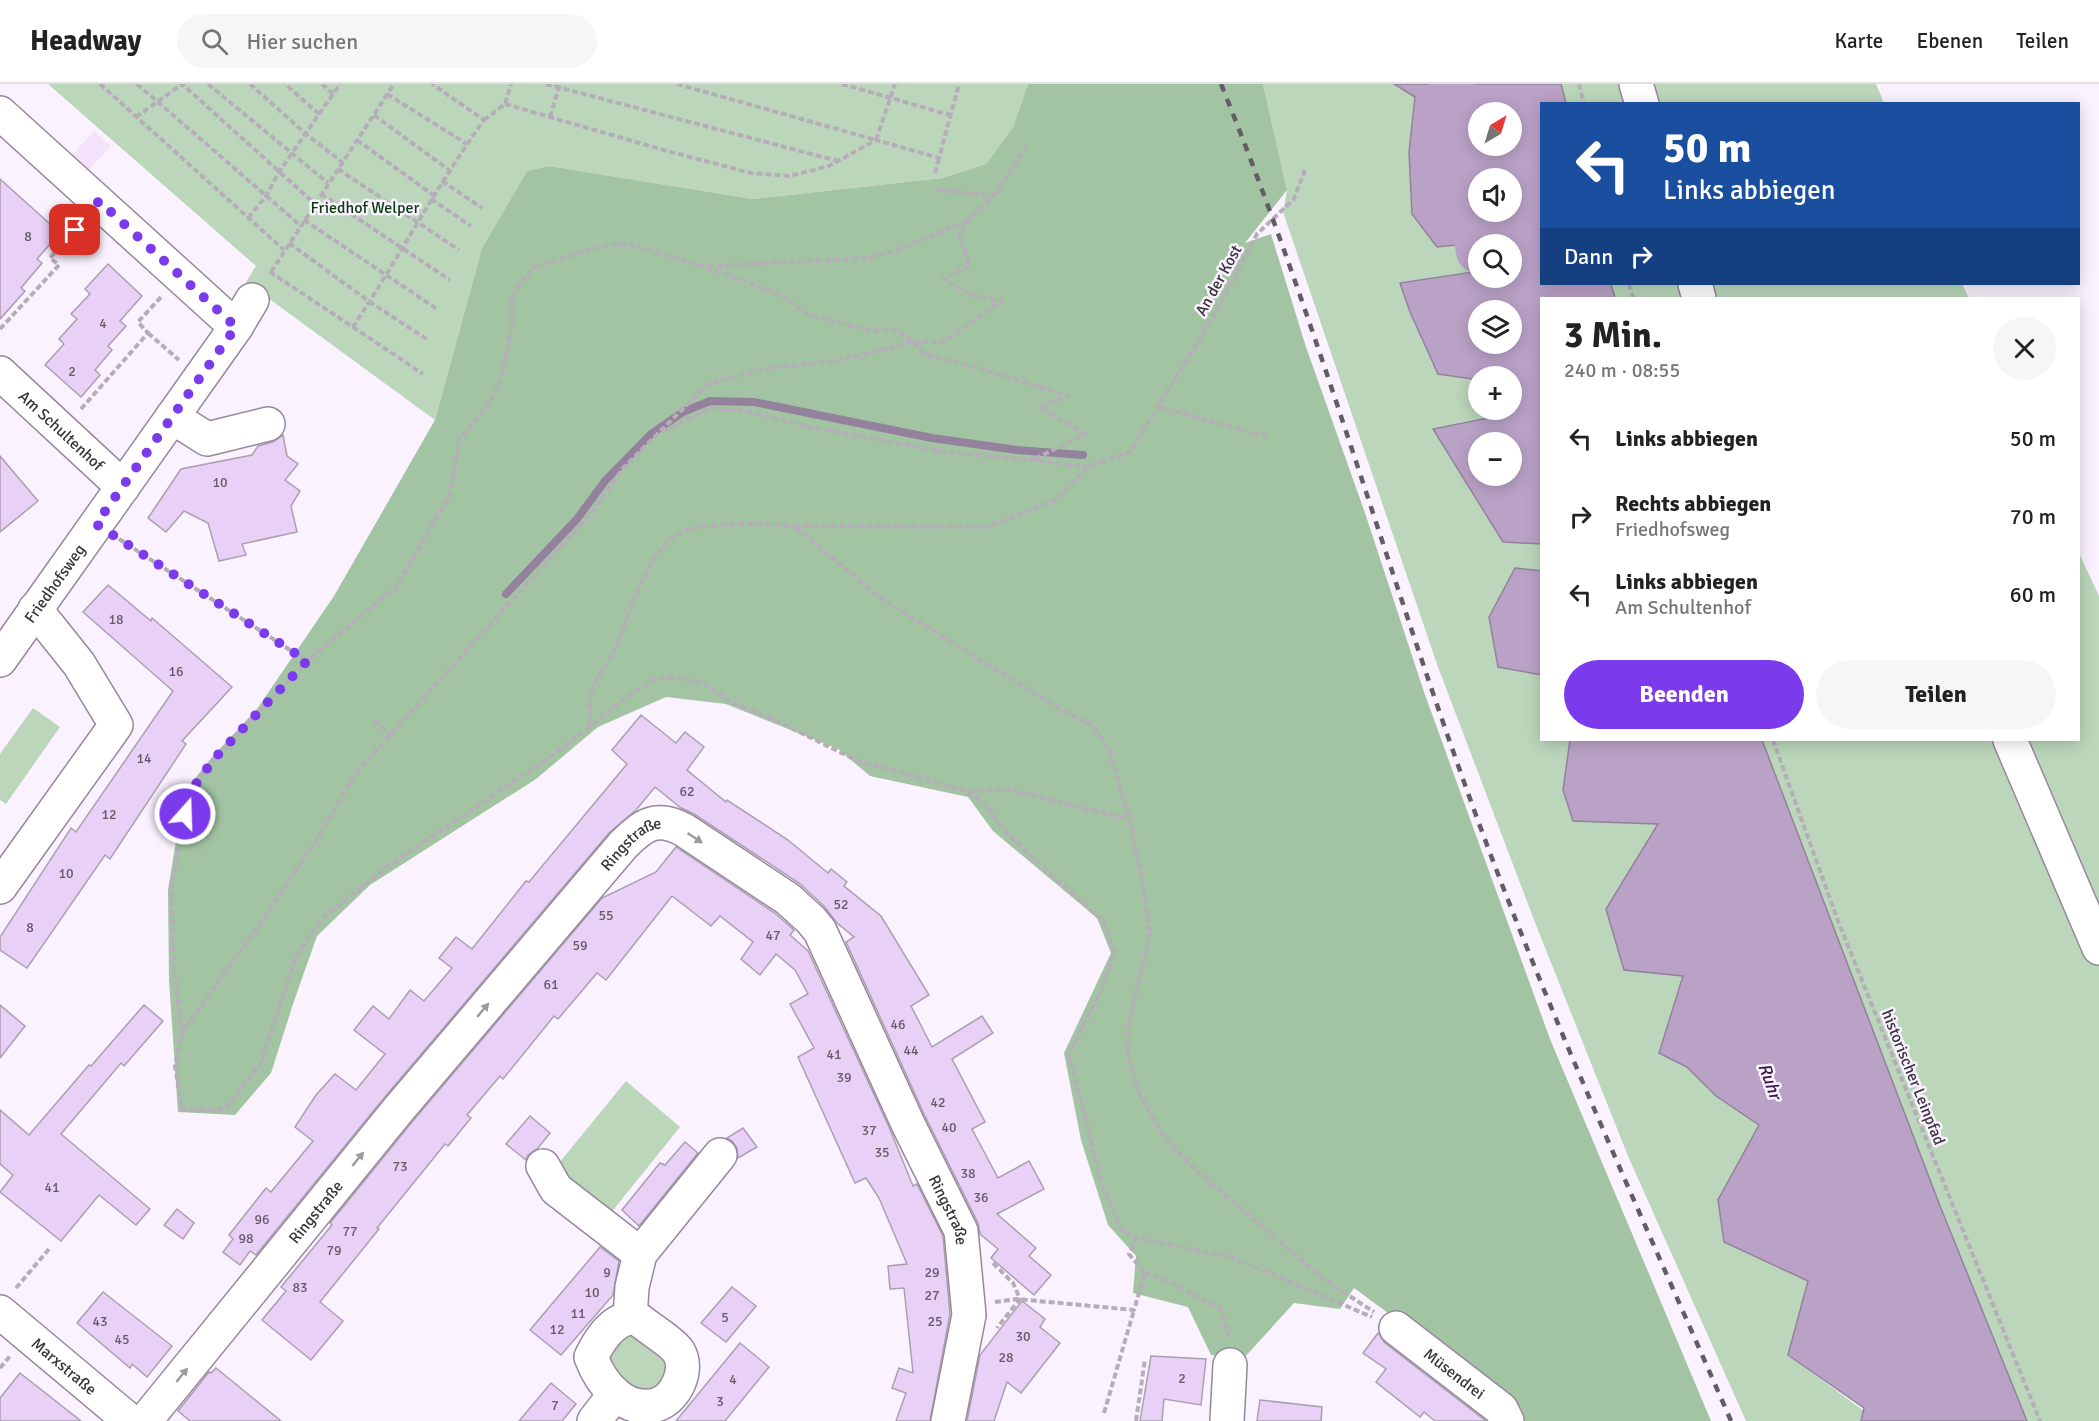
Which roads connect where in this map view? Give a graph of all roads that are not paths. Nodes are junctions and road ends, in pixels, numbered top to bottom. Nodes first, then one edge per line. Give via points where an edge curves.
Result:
1 (1636, 84) edge
2 (1641, 102) edge
3 (0, 112) edge
4 (0, 373) edge
5 (172, 417) junction
6 (268, 424) dead end
7 (123, 487) junction
8 (35, 609) junction
9 (0, 660) edge
10 (2010, 741) edge
11 (0, 887) edge
12 (2099, 948) edge
13 (720, 1155) dead end
14 (543, 1166) dead end
15 (640, 1254) junction
16 (7, 1301) edge
17 (630, 1318) junction
18 (1396, 1328) road end
19 (1230, 1350) road end
20 (615, 1394) junction
21 (130, 1421) edge
22 (145, 1421) edge
23 (594, 1421) edge
24 (948, 1421) edge
25 (1227, 1421) edge
26 (1507, 1421) edge

1 - 2 street
3 - 5 street, Friedhofsweg via 180,276 244,313
4 - 7 street, Am Schultenhof
5 - 6 street via 207,439
5 - 7 street, Friedhofsweg
7 - 8 street, Friedhofsweg
8 - 9 street, Friedhofsweg
8 - 11 street via 79,664 116,725
10 - 12 street
13 - 15 street
14 - 15 street via 556,1189
15 - 17 street
16 - 21 street, Marxstraße
17 - 20 street via 612,1326 591,1357 604,1384
17 - 20 street via 638,1319 678,1351 682,1377 669,1397 657,1404 628,1404
18 - 26 street, Müsendrei via 1501,1409
19 - 25 street
20 - 23 street
22 -> 24 street, Ringstraße via 398,1110 615,854 635,833 656,822 684,830 788,899 820,931 961,1231 969,1314

